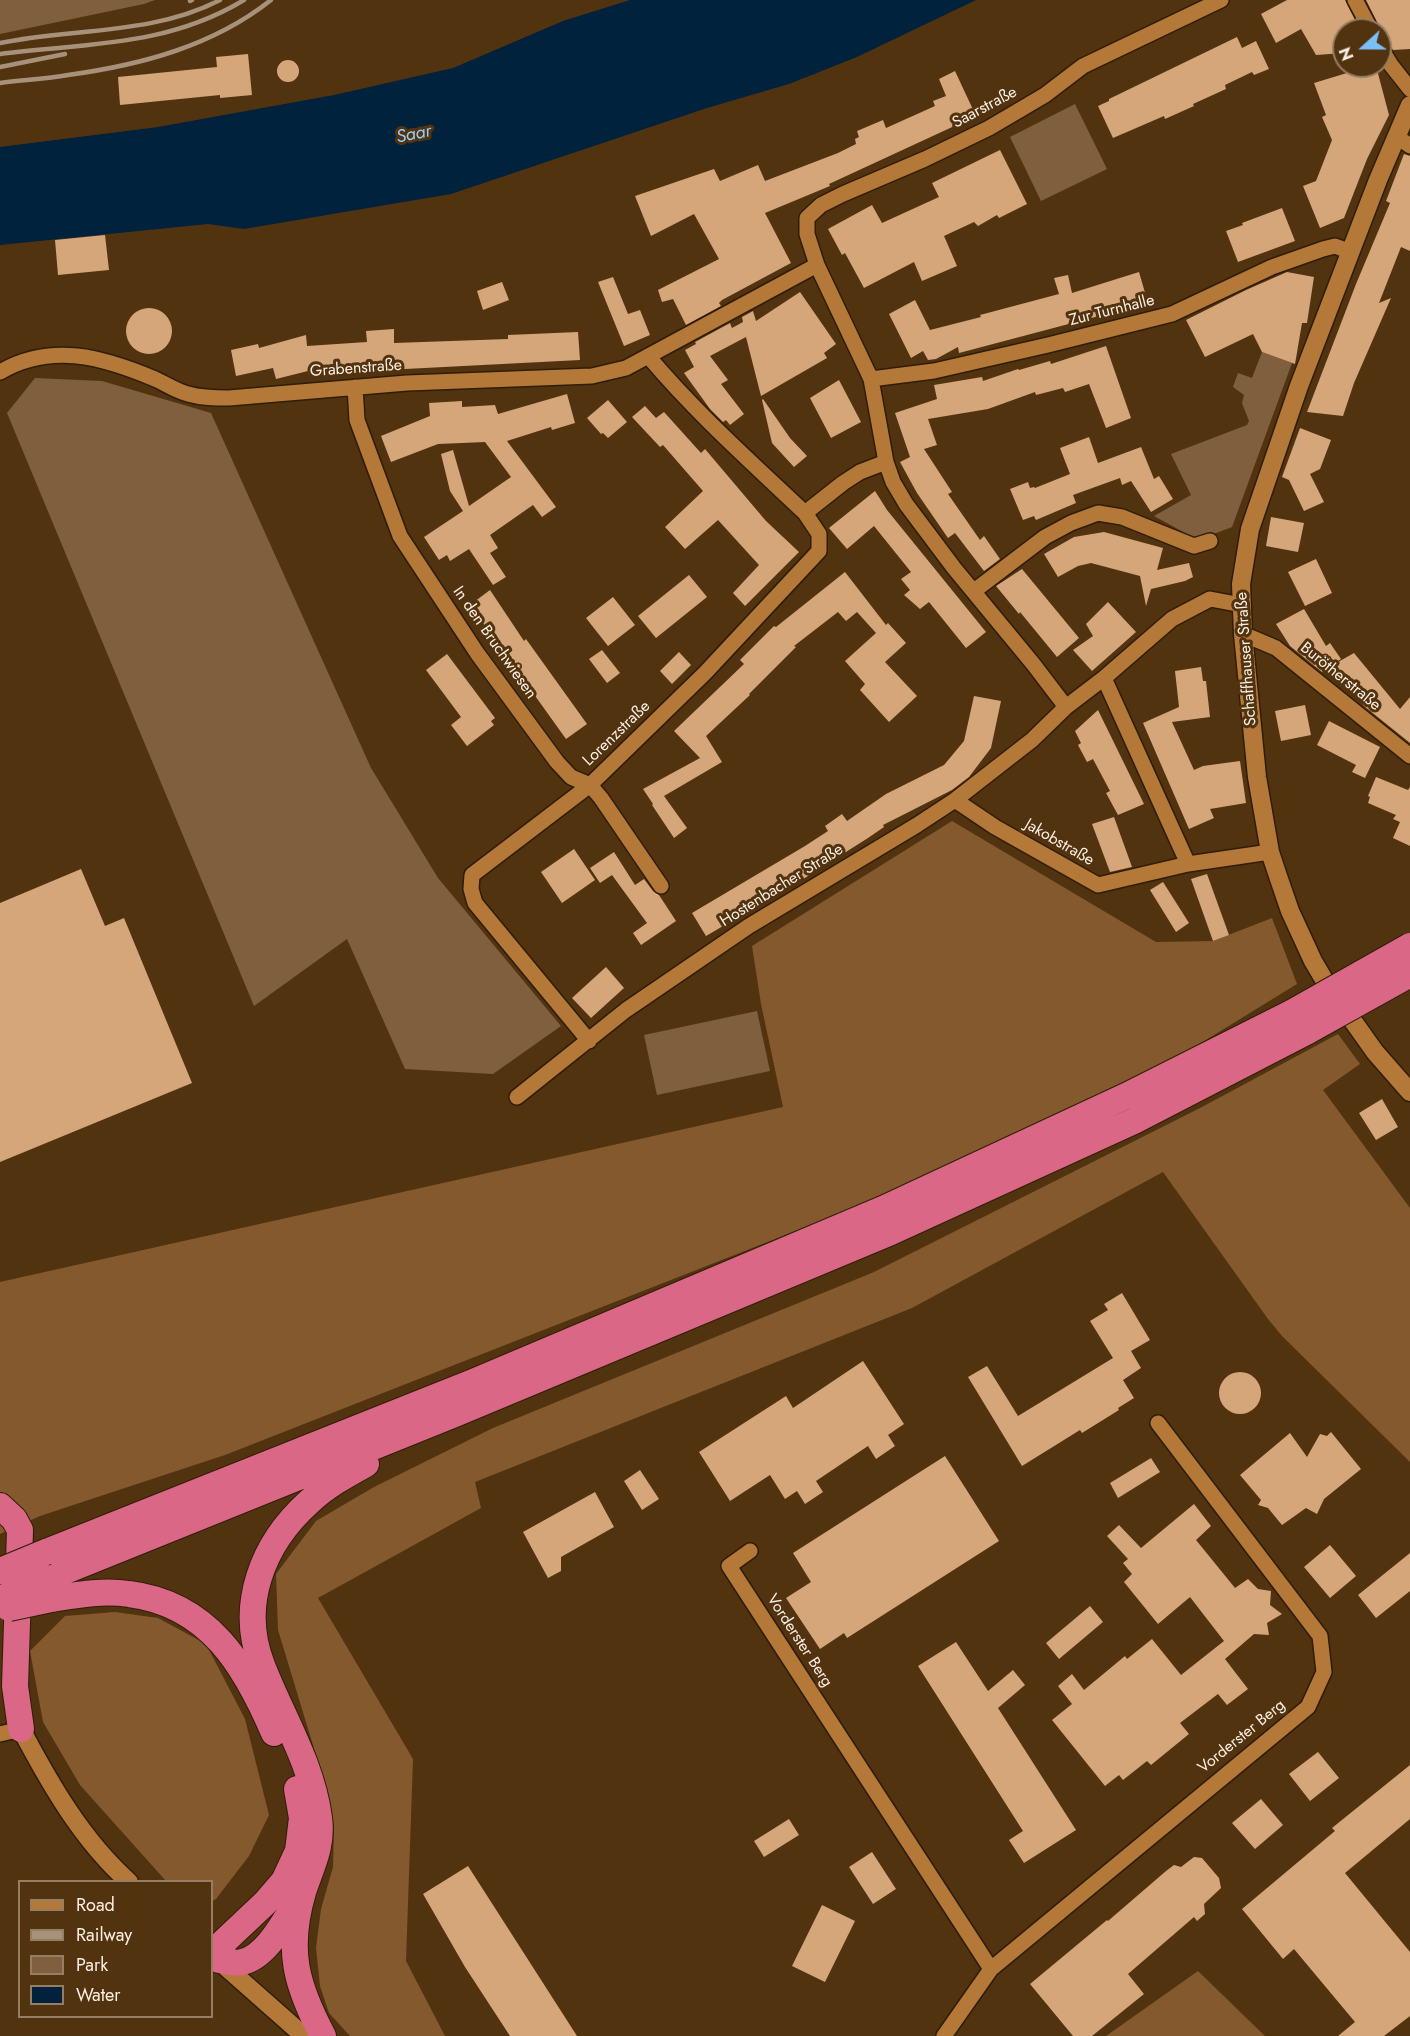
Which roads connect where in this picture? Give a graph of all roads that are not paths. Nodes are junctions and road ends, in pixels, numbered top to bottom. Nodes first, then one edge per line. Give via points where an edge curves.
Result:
1 (1221, 0) edge
2 (1355, 0) edge
3 (1365, 18) edge
4 (1392, 66) edge
5 (1410, 89) edge
6 (1410, 105) edge
7 (1403, 141) edge
8 (1351, 252) junction
9 (817, 265) junction
10 (648, 356) junction
11 (0, 372) edge
12 (871, 379) junction
13 (355, 387) junction
14 (886, 462) junction
15 (805, 513) junction
16 (1210, 540) dead end
17 (974, 591) junction
18 (1242, 605) junction
19 (1243, 634) junction
20 (1104, 678) junction
21 (1066, 707) junction
22 (1410, 756) edge
23 (590, 785) junction
24 (955, 800) junction
25 (1270, 852) junction
26 (1188, 864) junction
27 (661, 886) dead end
28 (1410, 946) edge
29 (1410, 974) edge
30 (1300, 1022) junction
31 (589, 1041) junction
32 (1410, 1092) edge
33 (517, 1097) dead end
34 (455, 1414) junction
35 (1158, 1423) dead end
36 (0, 1506) edge
37 (750, 1551) dead end
38 (0, 1570) edge
39 (50, 1588) junction
40 (0, 1599) edge
41 (0, 1610) edge
42 (0, 1645) edge
43 (10, 1732) edge
44 (128, 1880) edge
45 (303, 1893) junction
46 (214, 1956) edge
47 (991, 1969) junction
48 (304, 2036) edge
49 (323, 2036) edge
50 (944, 2036) edge

1 - 9 street, Saarstraße via 1083,66 1045,95 989,128 821,206 807,218 807,234
2 - 3 street
4 - 5 street
6 - 7 street, Schaffhauser Straße
7 - 8 street, Schaffhauser Straße
8 - 12 street, Zur Turnhalle via 1335,246 1323,249 1272,267 1172,314 934,371
8 - 18 street, Schaffhauser Straße via 1250,529 1241,584
9 - 10 street, Grabenstraße
9 - 12 street
10 - 13 street, Grabenstraße via 626,368 592,376
10 - 15 street via 706,420
11 - 13 street, Grabenstraße via 34,358 71,354 108,362 186,394 204,397
12 - 14 street
13 - 23 street, In den Bruchwiesen via 357,420 400,536 540,739 571,777
14 - 15 street via 851,477
14 - 17 street via 906,504
15 - 23 street, Lorenzstraße via 819,534 819,551 705,674
16 - 17 street via 1194,546 1122,517 1098,513 1045,537
17 - 21 street
18 - 19 street, Schaffhauser Straße
18 - 20 street, Hostenbacher Straße via 1210,599 1172,619
19 - 22 street, Burötherstraße via 1276,648
19 - 25 street, Schaffhauser Straße via 1257,777
20 - 21 street, Hostenbacher Straße
20 - 26 street
21 - 24 street, Hostenbacher Straße via 1032,740
23 - 27 street, In den Bruchwiesen
23 - 31 street, Lorenzstraße via 472,875 471,889 484,915
24 - 26 street, Jakobstraße via 1098,885
24 - 31 street, Hostenbacher Straße via 749,926 626,1010
25 - 26 street, Jakobstraße
25 - 32 street, Schaffhauser Straße via 1290,911 1313,961 1355,1025
28 - 30 highway, bridge
29 - 30 highway, bridge
30 - 34 highway via 1134,1121 997,1185
30 - 38 highway, bridge via 1116,1100 883,1209 473,1382
31 - 33 street, Hostenbacher Straße
34 - 39 highway
34 - 45 highway via 309,1501 267,1555 255,1586 252,1625 261,1663 310,1779 320,1820 317,1856
35 - 47 street, Vorderster Berg via 1320,1636 1324,1672 1308,1707
36 - 43 highway via 20,1530
37 - 47 street, Vorderster Berg via 729,1566
39 - 40 highway, bridge
39 - 41 highway, bridge
39 - 46 highway via 90,1594 129,1593 195,1617 221,1640 245,1673 270,1725 296,1786 302,1818 298,1851 284,1881
42 - 43 highway
43 - 44 street via 77,1822
45 - 46 highway via 274,1938 258,1953 244,1962
45 - 49 highway via 294,1963
46 - 48 street
47 - 50 street, Vorderster Berg

